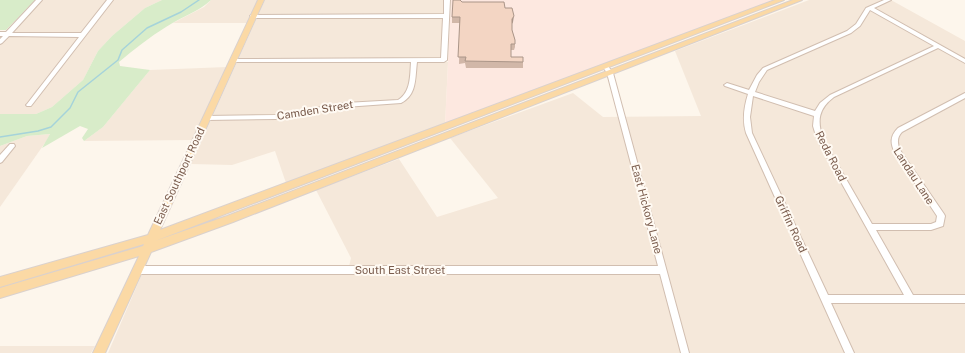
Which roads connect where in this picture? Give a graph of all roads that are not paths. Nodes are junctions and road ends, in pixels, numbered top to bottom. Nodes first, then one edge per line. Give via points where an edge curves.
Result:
1 (39, 0) edge
2 (110, 0) edge
3 (261, 0) edge
4 (447, 0) edge
5 (781, 0) edge
6 (798, 0) edge
7 (888, 0) edge
8 (870, 8) junction
9 (253, 16) junction
10 (446, 16) junction
11 (0, 34) edge
12 (7, 34) junction
13 (84, 34) junction
14 (0, 42) edge
15 (938, 46) junction
16 (414, 60) junction
17 (233, 61) junction
18 (965, 61) edge
19 (608, 70) junction
20 (727, 85) dead end
21 (752, 93) junction
22 (965, 95) edge
23 (958, 99) junction
24 (965, 103) edge
25 (29, 105) dead end
26 (816, 114) junction
27 (206, 118) junction
28 (12, 146) dead end
29 (0, 160) edge
30 (870, 227) junction
31 (151, 238) junction
32 (146, 249) junction
33 (137, 270) junction
34 (663, 270) junction
35 (0, 282) edge
36 (0, 293) edge
37 (825, 298) junction
38 (911, 298) junction
39 (965, 298) edge
40 (99, 353) edge
41 (685, 353) edge
42 (850, 353) edge

1 - 12 street
2 - 13 street
3 - 9 main road, East Southport Road
4 - 10 street
5 - 19 main road
6 - 19 main road
7 - 8 street
8 - 15 street
8 - 21 street, Griffin Road via 852,30 768,67 759,76
9 - 10 street
9 - 17 main road, East Southport Road
10 - 16 street via 444,60
11 - 12 street
12 - 13 street
12 - 14 street
13 - 25 street
15 - 18 street
15 - 26 street via 832,96 822,104
16 - 17 street
16 - 27 street, Camden Street via 410,93 405,100 399,102 346,105 276,117
17 - 27 main road, East Southport Road
19 - 31 main road
19 - 32 main road
19 - 34 street, East Hickory Lane
20 - 21 street
21 - 26 street
21 - 37 street, Griffin Road via 746,112 748,131
22 - 23 street, Landau Lane
23 - 24 street
23 - 30 street, Landau Lane via 900,130 894,138 897,151 941,216 940,224 934,227
26 - 30 street, Reda Road via 820,139
27 - 31 main road, East Southport Road
28 - 29 street
30 - 38 street, Reda Road
31 - 32 main road, East Southport Road
31 - 35 main road
32 - 33 main road, East Southport Road
32 - 36 main road
33 - 34 street, South East Street
33 - 40 main road, East Southport Road
34 - 41 street, East Hickory Lane
37 - 38 street
37 - 42 street, Griffin Road
38 - 39 street

